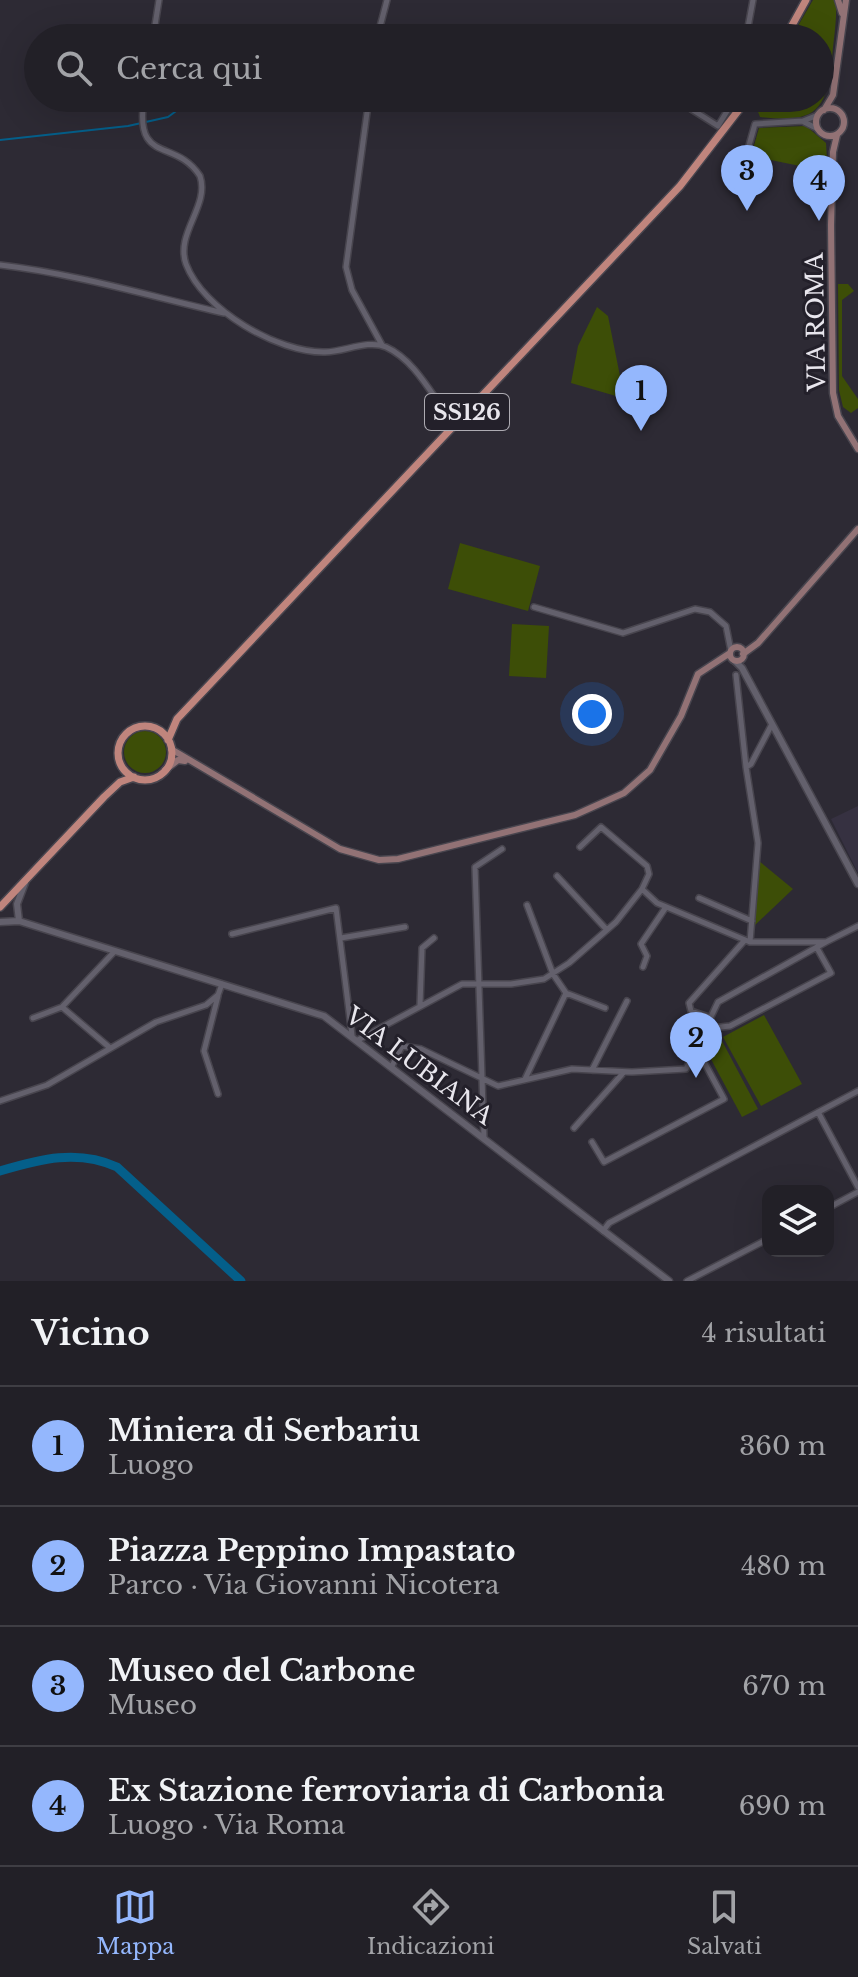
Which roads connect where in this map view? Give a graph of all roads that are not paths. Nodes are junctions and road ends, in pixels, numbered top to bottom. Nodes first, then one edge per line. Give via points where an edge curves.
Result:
1 (159, 0) edge
2 (387, 0) edge
3 (753, 0) edge
4 (838, 0) edge
5 (846, 0) edge
6 (806, 2) edge
7 (843, 16) junction
8 (155, 24) edge
9 (381, 24) edge
10 (749, 24) edge
11 (793, 24) edge
12 (834, 87) edge
13 (834, 98) edge
14 (834, 111) edge
15 (838, 111) junction
16 (141, 112) edge
17 (367, 112) edge
18 (693, 112) edge
19 (726, 112) edge
20 (737, 112) edge
21 (821, 112) joint
22 (803, 121) junction
23 (821, 132) junction
24 (837, 135) junction
25 (833, 152) junction
26 (746, 156) dead end
27 (0, 265) edge
28 (225, 313) junction
29 (382, 346) junction
30 (455, 425) junction
31 (858, 448) edge
32 (858, 529) edge
33 (534, 607) dead end
34 (737, 654) junction
35 (736, 675) dead end
36 (177, 719) junction
37 (772, 724) junction
38 (158, 730) junction
39 (170, 745) junction
40 (196, 764) junction
41 (122, 766) junction
42 (746, 767) junction
43 (165, 770) junction
44 (134, 777) junction
45 (109, 793) junction
46 (580, 847) dead end
47 (502, 849) dead end
48 (557, 876) dead end
49 (27, 879) junction
50 (858, 884) edge
51 (642, 889) junction
52 (699, 898) dead end
53 (0, 905) edge
54 (527, 905) dead end
55 (666, 906) junction
56 (19, 921) junction
57 (752, 921) junction
58 (0, 922) edge
59 (858, 926) edge
60 (405, 927) dead end
61 (607, 930) junction
62 (232, 934) dead end
63 (341, 938) junction
64 (434, 938) dead end
65 (812, 940) junction
66 (748, 941) junction
67 (826, 942) junction
68 (816, 948) junction
69 (114, 952) junction
70 (643, 967) dead end
71 (553, 974) junction
72 (481, 983) junction
73 (222, 984) junction
74 (566, 993) junction
75 (218, 995) junction
76 (627, 1001) dead end
77 (420, 1006) junction
78 (62, 1007) junction
79 (605, 1008) dead end
80 (709, 1017) junction
81 (33, 1018) dead end
82 (703, 1029) junction
83 (355, 1038) junction
84 (109, 1047) junction
85 (696, 1047) junction
86 (392, 1066) junction
87 (592, 1070) junction
88 (625, 1072) junction
89 (525, 1080) junction
90 (484, 1082) junction
91 (858, 1091) edge
92 (218, 1094) dead end
93 (0, 1101) edge
94 (818, 1112) junction
95 (574, 1128) dead end
96 (484, 1138) junction
97 (592, 1142) dead end
98 (858, 1189) edge
99 (834, 1204) edge
100 (603, 1231) junction
101 (762, 1242) edge
102 (669, 1281) edge
103 (687, 1281) edge

1 - 8 street
2 - 9 street
3 - 10 street
4 - 7 main road
5 - 7 main road
6 - 11 main road
7 - 12 main road
13 - 15 main road
14 - 15 main road
15 - 24 main road, VIA ROMA via 844,121
16 - 28 street via 141,127 149,142 190,164 200,176 200,198 183,253 187,268
17 - 29 street via 346,267 352,290
18 - 19 street via 718,126
20 - 30 main road, SS126 via 680,186
21 - 22 street
21 - 23 main road
22 - 23 street
22 - 26 street via 755,124
23 - 24 main road
23 - 25 main road, VIA ROMA
24 - 25 main road, VIA ROMA
25 - 31 main road, VIA ROMA via 833,393 838,416
27 - 28 street via 126,286
28 - 29 street via 302,350
29 - 30 street via 421,379
30 - 36 main road, SS126
32 - 34 main road via 758,643
33 - 34 street via 623,633 703,610 720,618
34 - 37 street
34 - 40 main road via 698,674 650,770 624,793 575,815 398,859 379,860 340,849
35 - 42 street
36 - 38 main road, SS126
36 - 39 main road, SS126
37 - 42 street
37 - 50 street
38 - 39 main road
38 - 41 main road, SS126 via 143,726 127,732 118,750
39 - 40 main road
39 - 43 main road, SS126
40 - 43 main road via 178,760
41 - 44 main road
41 - 45 main road, SS126
42 - 57 street via 758,843
43 - 44 main road, SS126 via 150,779
44 - 45 main road, SS126
45 - 49 main road, SS126
46 - 51 street via 601,827 647,866
47 - 72 street via 475,867
48 - 61 street
49 - 53 main road, SS126
49 - 56 street via 19,896
51 - 55 street
51 - 61 street
52 - 57 street
54 - 71 street
55 - 66 street
55 - 70 street via 641,944 647,956
56 - 58 street, VIA LUBIANA
56 - 69 street, VIA LUBIANA
57 - 66 street
59 - 67 street
60 - 63 street
61 - 71 street
62 - 63 street via 336,908
63 - 83 street
64 - 77 street via 422,948
65 - 66 street
65 - 67 street
65 - 68 street
66 - 80 street via 689,1003 691,1011
67 - 68 street
68 - 80 street via 723,998
68 - 82 street via 831,973 730,1026
69 - 73 street, VIA LUBIANA
69 - 78 street
71 - 72 street via 511,984
71 - 74 street
72 - 77 street via 462,984
72 - 90 street
73 - 75 street
73 - 83 street, VIA LUBIANA via 324,1016
74 - 79 street
74 - 89 street
75 - 84 street
75 - 92 street via 204,1051
76 - 87 street
77 - 83 street
78 - 81 street
78 - 84 street
80 - 82 street
82 - 85 street
83 - 86 street, VIA LUBIANA
84 - 93 street via 47,1085
85 - 88 street via 686,1069
85 - 97 street via 724,1099 604,1162
86 - 90 street via 402,1046 421,1049
86 - 96 street, VIA LUBIANA
87 - 88 street
87 - 89 street
88 - 95 street
89 - 90 street via 498,1086
90 - 96 street
91 - 94 street
94 - 98 street
94 - 100 street via 609,1223
96 - 100 street, VIA LUBIANA
98 - 99 street
100 - 102 street, VIA LUBIANA
101 - 103 street

